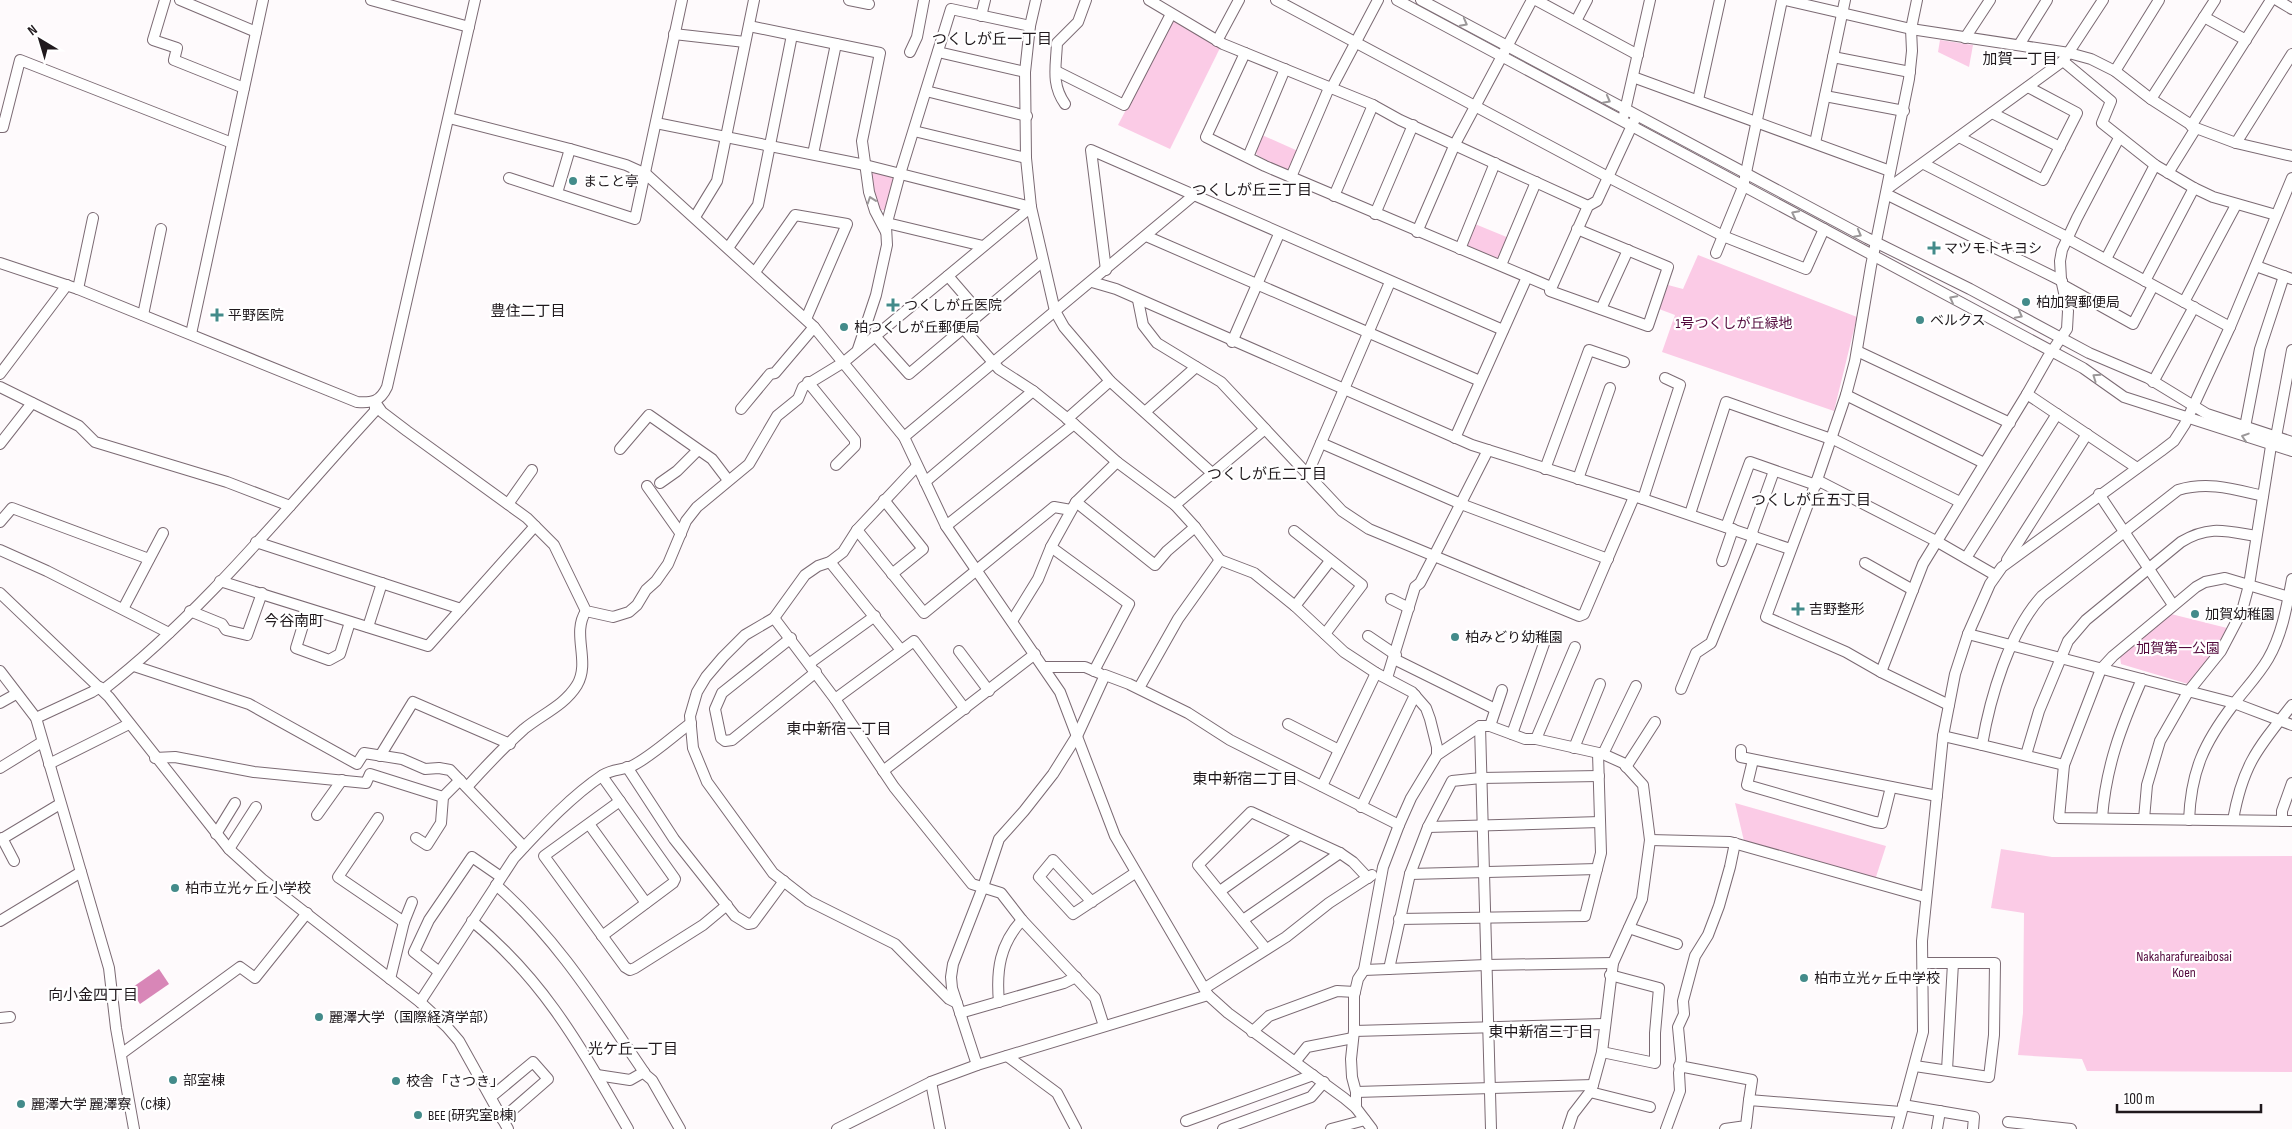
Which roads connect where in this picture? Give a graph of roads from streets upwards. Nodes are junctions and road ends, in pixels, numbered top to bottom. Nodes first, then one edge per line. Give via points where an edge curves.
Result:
1 (164, 0) edge
2 (180, 0) edge
3 (263, 0) edge
4 (371, 0) edge
5 (475, 0) edge
6 (682, 0) edge
7 (753, 0) edge
8 (848, 0) edge
9 (924, 0) edge
10 (984, 0) edge
11 (1036, 0) edge
12 (1086, 0) edge
13 (1149, 0) edge
14 (1239, 0) edge
15 (1276, 0) edge
16 (1378, 0) edge
17 (1396, 0) edge
18 (1421, 0) edge
19 (1532, 0) edge
20 (1536, 0) edge
21 (1587, 0) edge
22 (1650, 0) edge
23 (1720, 0) edge
24 (1783, 0) edge
25 (1845, 0) edge
26 (1918, 0) edge
27 (1990, 0) edge
28 (2047, 0) edge
29 (2103, 0) edge
30 (2159, 0) edge
31 (2215, 0) edge
32 (2271, 0) edge
33 (2277, 0) edge
34 (869, 4) dead end
35 (2292, 9) edge
36 (1842, 13) junction
37 (1171, 14) junction
38 (981, 16) junction
39 (2204, 17) junction
40 (1576, 21) junction
41 (749, 26) junction
42 (1030, 26) junction
43 (469, 27) junction
44 (1911, 30) junction
45 (256, 32) junction
46 (674, 34) junction
47 (792, 35) junction
48 (1966, 38) junction
49 (2246, 40) junction
50 (1217, 41) junction
51 (745, 42) junction
52 (1355, 43) junction
53 (836, 44) junction
54 (1507, 46) junction
55 (2019, 46) junction
56 (910, 52) dead end
57 (938, 52) junction
58 (1245, 53) junction
59 (2292, 54) edge
60 (1638, 55) junction
61 (1502, 56) junction
62 (1833, 57) junction
63 (2066, 57) junction
64 (1285, 69) junction
65 (2115, 70) junction
66 (1056, 71) junction
67 (1026, 72) junction
68 (1910, 72) junction
69 (1633, 77) junction
70 (2028, 87) junction
71 (244, 88) junction
72 (1330, 88) junction
73 (926, 91) junction
74 (1825, 96) junction
75 (2151, 99) junction
76 (1698, 100) junction
77 (1065, 104) dead end
78 (1373, 104) junction
79 (1474, 106) junction
80 (1904, 111) junction
81 (1992, 113) junction
82 (1027, 116) junction
83 (449, 118) junction
84 (1629, 118) junction
85 (656, 122) junction
86 (1755, 122) junction
87 (1413, 125) junction
88 (0, 126) edge
89 (2193, 127) junction
90 (914, 131) junction
91 (725, 136) junction
92 (1959, 137) junction
93 (2119, 138) junction
94 (2236, 142) junction
95 (232, 143) junction
96 (1815, 143) junction
97 (1455, 144) junction
98 (770, 145) junction
99 (2060, 147) junction
100 (570, 149) junction
101 (814, 154) junction
102 (2292, 156) edge
103 (1026, 158) junction
104 (1248, 158) junction
105 (1495, 163) junction
106 (1924, 164) junction
107 (865, 165) junction
108 (2155, 165) junction
109 (1890, 171) junction
110 (2168, 173) junction
111 (646, 174) junction
112 (900, 174) junction
113 (1745, 175) junction
114 (1608, 177) junction
115 (509, 178) dead end
116 (1291, 178) junction
117 (2292, 178) edge
118 (1536, 182) junction
119 (1743, 187) junction
120 (2194, 188) junction
121 (1886, 191) junction
122 (557, 194) junction
123 (1194, 195) junction
124 (1334, 196) junction
125 (2236, 205) junction
126 (1588, 206) junction
127 (1031, 207) junction
128 (1375, 214) junction
129 (2276, 215) junction
130 (694, 217) junction
131 (93, 218) dead end
132 (887, 228) junction
133 (1824, 228) junction
134 (161, 229) dead end
135 (1578, 229) junction
136 (1417, 232) junction
137 (1279, 234) junction
138 (1146, 236) junction
139 (1723, 236) junction
140 (2068, 238) junction
141 (1876, 243) junction
142 (983, 246) junction
143 (728, 248) junction
144 (1460, 249) junction
145 (1628, 250) junction
146 (1716, 253) dead end
147 (1873, 256) junction
148 (2106, 259) junction
149 (1043, 261) junction
150 (0, 263) edge
151 (1501, 265) junction
152 (2256, 266) junction
153 (1106, 270) junction
154 (755, 272) junction
155 (948, 276) junction
156 (1528, 277) junction
157 (2288, 278) edge
158 (1092, 282) junction
159 (1390, 282) junction
160 (2062, 283) junction
161 (2149, 283) junction
162 (67, 285) junction
163 (1257, 285) junction
164 (1552, 287) junction
165 (78, 289) junction
166 (1138, 300) junction
167 (2184, 302) junction
168 (1997, 304) junction
169 (2194, 307) junction
170 (1601, 309) junction
171 (1055, 311) junction
172 (980, 314) junction
173 (144, 315) junction
174 (806, 319) junction
175 (1990, 319) junction
176 (814, 327) junction
177 (2230, 327) junction
178 (963, 328) junction
179 (1503, 330) junction
180 (191, 334) junction
181 (1368, 334) junction
182 (875, 336) junction
183 (2061, 338) junction
184 (1232, 342) junction
185 (858, 350) junction
186 (2292, 350) edge
187 (1857, 351) junction
188 (2052, 352) junction
189 (844, 362) junction
190 (993, 362) junction
191 (1624, 362) dead end
192 (1196, 367) junction
193 (0, 374) edge
194 (1666, 378) dead end
195 (1110, 381) junction
196 (1480, 381) junction
197 (808, 382) junction
198 (2153, 382) junction
199 (0, 387) edge
200 (1610, 388) dead end
201 (1344, 389) junction
202 (1033, 391) junction
203 (2027, 394) junction
204 (1846, 395) junction
205 (375, 402) junction
206 (32, 403) junction
207 (2193, 406) junction
208 (741, 409) dead end
209 (1145, 412) junction
210 (2057, 414) junction
211 (2188, 418) junction
212 (1071, 421) junction
213 (2010, 423) junction
214 (2245, 427) junction
215 (1265, 429) junction
216 (2087, 434) junction
217 (904, 437) junction
218 (1455, 438) junction
219 (1831, 439) junction
220 (2274, 441) junction
221 (2292, 442) edge
222 (1321, 443) junction
223 (0, 444) edge
224 (620, 449) dead end
225 (698, 450) junction
226 (1488, 450) junction
227 (2292, 451) edge
228 (1117, 462) junction
229 (1984, 463) junction
230 (836, 465) dead end
231 (917, 466) junction
232 (2137, 468) junction
233 (1545, 469) junction
234 (532, 470) dead end
235 (1774, 471) junction
236 (1213, 474) junction
237 (1308, 474) junction
238 (1578, 479) junction
239 (728, 480) junction
240 (925, 482) junction
241 (1816, 482) junction
242 (660, 483) dead end
243 (647, 486) dead end
244 (2099, 494) junction
245 (2263, 496) junction
246 (1639, 498) junction
247 (884, 500) junction
248 (1960, 502) junction
249 (508, 504) junction
250 (1461, 504) junction
251 (290, 506) junction
252 (1073, 506) junction
253 (1175, 506) junction
254 (1690, 514) junction
255 (0, 522) edge
256 (535, 526) junction
257 (946, 526) junction
258 (1195, 526) junction
259 (1730, 528) junction
260 (857, 530) junction
261 (1294, 531) dead end
262 (2124, 531) junction
263 (163, 533) dead end
264 (681, 534) junction
265 (1752, 536) junction
266 (2256, 536) junction
267 (1936, 541) junction
268 (256, 542) junction
269 (1051, 547) junction
270 (1790, 549) junction
271 (0, 550) edge
272 (1434, 556) junction
273 (1608, 558) junction
274 (1966, 558) junction
275 (149, 560) junction
276 (1220, 560) junction
277 (1330, 561) junction
278 (1722, 561) dead end
279 (830, 562) junction
280 (1865, 563) dead end
281 (2148, 569) junction
282 (976, 571) junction
283 (1999, 571) junction
284 (892, 574) junction
285 (2292, 579) edge
286 (220, 581) junction
287 (382, 584) junction
288 (2249, 585) junction
289 (1913, 590) junction
290 (0, 593) edge
291 (262, 593) junction
292 (2290, 598) edge
293 (1391, 599) dead end
294 (2173, 605) junction
295 (1295, 606) junction
296 (1409, 608) junction
297 (123, 609) junction
298 (308, 609) junction
299 (461, 609) junction
300 (586, 611) junction
301 (190, 612) junction
302 (875, 616) junction
303 (774, 618) junction
304 (1012, 621) junction
305 (350, 622) junction
306 (368, 627) junction
307 (169, 633) junction
308 (1325, 634) junction
309 (1968, 634) junction
310 (1368, 636) dead end
311 (791, 638) junction
312 (1546, 638) dead end
313 (2013, 646) junction
314 (1575, 647) dead end
315 (901, 650) junction
316 (959, 651) dead end
317 (1035, 654) junction
318 (1395, 657) junction
319 (2060, 657) junction
320 (134, 666) junction
321 (1045, 667) junction
322 (813, 668) junction
323 (2101, 669) junction
324 (0, 671) edge
325 (1094, 671) junction
326 (1881, 672) junction
327 (1376, 673) junction
328 (1105, 675) junction
329 (1387, 678) junction
330 (2142, 679) junction
331 (1600, 684) dead end
332 (1636, 686) dead end
333 (1139, 688) junction
334 (1681, 688) dead end
335 (101, 689) junction
336 (1502, 690) dead end
337 (989, 691) junction
338 (2188, 692) junction
339 (16, 694) junction
340 (1415, 695) junction
341 (835, 699) junction
342 (0, 703) edge
343 (2234, 704) junction
344 (1949, 705) junction
345 (2292, 705) edge
346 (966, 709) junction
347 (1496, 709) junction
348 (36, 718) junction
349 (2280, 720) junction
350 (1655, 722) dead end
351 (691, 723) junction
352 (129, 724) junction
353 (1288, 724) dead end
354 (2292, 725) edge
355 (1485, 726) junction
356 (1078, 734) junction
357 (1512, 734) junction
358 (1943, 736) junction
359 (1536, 739) junction
360 (42, 742) junction
361 (510, 744) junction
362 (1982, 745) junction
363 (1574, 748) junction
364 (1339, 750) junction
365 (1741, 750) dead end
366 (1601, 754) junction
367 (1437, 755) junction
368 (2026, 755) junction
369 (380, 756) junction
370 (155, 758) junction
371 (1752, 760) junction
372 (49, 764) junction
373 (2064, 765) junction
374 (627, 767) junction
375 (0, 768) edge
376 (1626, 768) junction
377 (884, 771) junction
378 (602, 776) junction
379 (1599, 776) junction
380 (1481, 778) junction
381 (342, 780) junction
382 (2292, 783) edge
383 (464, 784) junction
384 (1322, 786) junction
385 (1891, 788) junction
386 (1936, 796) junction
387 (443, 797) junction
388 (620, 801) junction
389 (235, 803) dead end
390 (60, 804) junction
391 (1361, 806) junction
392 (256, 807) dead end
393 (317, 815) dead end
394 (378, 818) dead end
395 (2102, 818) junction
396 (2144, 819) junction
397 (2189, 820) junction
398 (2232, 820) junction
399 (2287, 821) edge
400 (1600, 822) junction
401 (589, 824) junction
402 (1398, 825) junction
403 (1483, 826) junction
404 (1428, 828) junction
405 (216, 834) junction
406 (1299, 835) junction
407 (416, 838) dead end
408 (1, 839) edge
409 (1650, 840) junction
410 (1735, 843) junction
411 (524, 847) junction
412 (229, 849) junction
413 (1340, 853) junction
414 (14, 861) dead end
415 (1383, 868) junction
416 (1597, 869) junction
417 (81, 872) junction
418 (1484, 872) junction
419 (1135, 873) junction
420 (1410, 874) junction
421 (1368, 878) junction
422 (498, 881) junction
423 (784, 881) junction
424 (983, 887) junction
425 (1220, 891) junction
426 (1925, 898) junction
427 (412, 902) dead end
428 (1092, 902) junction
429 (646, 903) junction
430 (727, 905) junction
431 (307, 913) junction
432 (1485, 918) junction
433 (1022, 920) junction
434 (1243, 920) junction
435 (1399, 920) junction
436 (0, 921) edge
437 (472, 921) junction
438 (404, 922) junction
439 (1629, 928) junction
440 (602, 936) junction
441 (1677, 944) dead end
442 (1266, 949) junction
443 (1613, 963) junction
444 (1923, 963) junction
445 (1953, 963) junction
446 (1486, 965) junction
447 (1389, 969) junction
448 (1364, 970) junction
449 (438, 971) junction
450 (1610, 975) junction
451 (1076, 977) junction
452 (390, 979) junction
453 (1206, 992) junction
454 (1355, 992) junction
455 (420, 1002) junction
456 (999, 1002) junction
457 (958, 1008) junction
458 (1604, 1024) junction
459 (1104, 1026) junction
460 (1487, 1027) junction
461 (1252, 1032) junction
462 (1354, 1034) junction
463 (1602, 1052) junction
464 (121, 1054) junction
465 (1007, 1056) junction
466 (1295, 1062) junction
467 (977, 1065) junction
468 (1679, 1066) junction
469 (1915, 1066) junction
470 (1947, 1070) junction
471 (644, 1072) junction
472 (597, 1075) junction
473 (1313, 1075) junction
474 (931, 1082) junction
475 (1324, 1082) junction
476 (1490, 1086) junction
477 (1591, 1088) junction
478 (1356, 1092) junction
479 (491, 1097) junction
480 (1748, 1100) junction
481 (1650, 1107) dead end
482 (1356, 1108) junction
483 (1902, 1109) junction
484 (1940, 1111) junction
485 (502, 1119) junction
486 (1365, 1120) junction
487 (1186, 1122) dead end
488 (2008, 1122) dead end
489 (134, 1129) edge
490 (508, 1129) edge
491 (628, 1129) edge
492 (680, 1129) edge
493 (837, 1129) edge
494 (940, 1129) edge
495 (1076, 1129) edge
496 (1223, 1129) edge
497 (1331, 1129) edge
498 (1372, 1129) edge
499 (1491, 1129) edge
500 (1569, 1129) edge
501 (1666, 1129) edge
502 (1725, 1129) edge
503 (1897, 1129) edge
504 (1937, 1129) edge
505 (1973, 1129) edge
506 (2071, 1129) edge

1 - 71 street via 154,40 176,48 174,60
2 - 45 street
3 - 45 street
4 - 43 street
5 - 43 street
6 - 46 street
7 - 41 street
8 - 34 street
9 - 56 street via 917,36
10 - 38 street
11 - 42 street
12 - 66 street via 1078,22 1057,43
13 - 37 street
14 - 50 street
15 - 52 street
16 - 52 street
17 - 61 street
18 -> 54 street
19 - 54 street
20 - 40 street
21 - 40 street
22 - 60 street
23 - 76 street
24 - 36 street
24 - 86 street
25 - 36 street
26 - 44 street
27 - 48 street
28 - 55 street
29 - 63 street
30 - 65 street
31 - 39 street
32 - 49 street
33 - 35 street
36 - 44 street
36 - 62 street
37 - 50 street
37 - 66 street via 1124,105
38 - 42 street
38 - 57 street via 951,9
39 - 49 street
39 - 75 street
40 - 60 street
41 - 47 street
41 - 51 street
42 - 67 street
43 - 83 street
44 - 48 street
44 - 68 street
45 - 71 street
46 - 51 street
46 - 85 street
47 - 53 street
47 - 98 street
48 - 55 street
49 - 89 street
50 - 58 street
51 - 91 street
52 - 72 street
52 - 79 street
53 - 101 street
53 - 107 street via 880,53 862,141
54 - 61 street
54 -> 84 street
55 - 63 street
57 - 67 street
57 - 73 street
58 - 64 street
58 - 104 street via 1206,137
59 - 94 street
60 - 69 street
61 - 79 street
61 - 84 street
62 - 68 street
62 - 74 street
63 - 65 street via 2090,59
63 - 70 street
63 - 93 street via 2111,102 2102,123
64 - 72 street
64 - 104 street
65 - 75 street
66 - 77 street via 1057,92
67 - 82 street
68 - 80 street
69 - 76 street
69 - 84 street
70 - 81 street
70 - 99 street via 2076,113
71 - 95 street
72 - 78 street
72 - 116 street
73 - 82 street
73 - 90 street
74 - 80 street
74 - 96 street
75 - 89 street
76 - 86 street
78 - 87 street
78 - 124 street
79 - 97 street
79 - 114 street
80 - 109 street
81 - 92 street
81 - 99 street
82 - 103 street
83 - 100 street
83 - 205 street via 386,387 382,397
84 - 113 street
84 - 114 street
84 - 119 street
85 - 91 street
85 - 111 street
86 - 96 street
86 - 113 street
87 - 97 street
87 - 128 street
88 - 95 street via 20,60
89 - 94 street
89 - 110 street
90 - 103 street
90 - 112 street
91 - 98 street
91 - 130 street via 717,181
92 - 99 street via 2043,180
92 - 106 street
93 - 108 street
93 - 140 street
94 - 102 street
95 - 180 street
96 - 109 street
97 - 105 street
97 - 136 street
98 - 101 street
98 - 143 street via 758,205
100 - 111 street
100 - 122 street
101 - 107 street
103 - 127 street
104 - 116 street
105 - 118 street
105 - 144 street
106 - 121 street
106 - 140 street
107 - 112 street
132 -> 107 street via 875,211 868,192
108 - 110 street
108 - 148 street
109 - 121 street
110 - 120 street
111 - 122 street via 635,219
111 - 130 street
112 - 127 street
112 - 132 street
113 - 119 street
113 -> 141 street
114 - 126 street via 1597,201
114 - 139 street
115 - 122 street
116 - 124 street
117 - 129 street
118 - 126 street
118 - 151 street
133 -> 119 street
119 - 139 street
120 - 125 street
120 - 161 street
121 - 141 street
121 - 160 street
123 - 137 street
123 - 138 street
123 - 153 street via 1091,150
124 - 128 street
125 - 129 street
125 - 167 street
126 - 135 street
127 - 142 street
127 - 149 street
128 - 136 street
129 - 152 street
130 - 143 street
131 - 165 street
132 - 142 street
132 - 185 street via 887,245 876,295
133 - 139 street via 1806,270
133 - 147 street
134 - 173 street
135 - 145 street
135 - 164 street
136 - 144 street
137 - 159 street
137 - 163 street
138 - 153 street
138 - 163 street
139 - 146 street
140 - 148 street
140 - 160 street via 2060,261
141 - 147 street
141 - 168 street
142 - 155 street
143 - 154 street
144 - 151 street
145 - 170 street
145 - 170 street via 1668,267 1648,326
175 -> 147 street
147 - 187 street
148 - 161 street
149 - 171 street
149 - 172 street
150 - 162 street
151 - 156 street
152 - 157 street
152 - 177 street
153 - 158 street
154 - 174 street
154 - 174 street via 795,214 847,224
155 - 172 street
155 - 182 street
156 - 164 street
156 - 179 street
157 - 214 street via 2260,349
158 - 166 street
158 - 171 street
159 - 179 street
159 - 181 street
160 - 161 street via 2133,324
160 - 183 street via 2068,311 2067,329
161 - 167 street
162 - 165 street
162 - 193 street
163 - 181 street
163 - 184 street
164 - 170 street via 1550,291
165 - 173 street
166 - 184 street
166 - 192 street via 1143,325 1157,344
167 - 169 street
168 - 175 street
168 -> 183 street
169 - 177 street
169 - 198 street
171 - 190 street
171 - 195 street via 1064,327
172 - 178 street
173 - 180 street
174 - 176 street
175 - 188 street
176 - 189 street
176 - 208 street
177 - 207 street
178 - 182 street via 908,374
178 - 190 street
179 - 196 street
180 - 205 street via 340,396 357,402
181 - 196 street
181 - 201 street
182 - 185 street
183 - 188 street
183 - 198 street
184 - 201 street
185 - 189 street
186 - 220 street
187 - 204 street
187 - 213 street
188 - 203 street
211 -> 188 street via 2124,397 2083,368
189 - 197 street
189 - 217 street
190 - 202 street
190 - 217 street
191 - 233 street via 1588,350
192 - 209 street
192 - 215 street via 1221,382
194 - 246 street via 1680,385
195 - 209 street
195 - 212 street
196 - 218 street
197 - 230 street via 855,440 854,446
197 - 239 street via 798,399 776,416 749,464
198 - 207 street
199 - 206 street
200 - 238 street
201 - 218 street
201 - 222 street
202 - 212 street
202 - 240 street
203 - 210 street
203 - 213 street
204 - 219 street
204 - 229 street
205 - 249 street via 382,412
205 - 251 street via 375,410
206 - 223 street
206 - 251 street via 79,426 95,442 227,482
207 - 211 street
207 - 214 street
209 - 236 street
210 - 216 street
210 - 274 street
220 -> 211 street
211 - 232 street via 2174,441
212 - 228 street
212 - 257 street
213 - 229 street
214 - 220 street
215 - 236 street
215 - 237 street
216 - 232 street
216 - 283 street
217 - 231 street
218 - 226 street
219 - 241 street
219 - 248 street
219 - 254 street via 1726,402
220 - 221 street
220 - 227 street
220 - 245 street
222 - 237 street
222 - 250 street
224 - 225 street via 649,415
225 - 239 street via 712,459
225 - 242 street
226 - 233 street
226 - 250 street
228 - 252 street
228 - 253 street
229 - 248 street
231 - 240 street
231 - 247 street
232 - 244 street
233 - 238 street
234 - 249 street
235 - 241 street
235 - 259 street via 1750,462
235 - 265 street
236 - 253 street
237 - 272 street via 1342,511 1369,529
238 - 246 street
239 - 264 street via 697,507
240 - 257 street
241 - 267 street
241 - 270 street
243 - 264 street
244 - 262 street
244 - 283 street
245 - 262 street via 2216,485 2194,485 2178,490
245 - 266 street
246 - 254 street
246 - 273 street
247 - 260 street
247 - 284 street via 923,549
248 - 267 street
249 - 256 street
250 - 272 street
250 - 273 street
251 - 268 street
252 - 258 street via 1155,565
252 - 269 street
252 - 282 street via 1054,506
253 - 258 street
254 - 259 street
255 - 275 street via 12,508
256 - 299 street
256 - 300 street via 554,545
257 - 282 street
258 - 276 street
259 - 265 street
259 - 278 street
260 - 279 street via 843,552
260 - 284 street
261 - 277 street
262 - 281 street
262 - 313 street via 2042,596 2022,622
263 - 275 street
264 - 300 street via 668,564 629,612 613,617
265 - 270 street
265 - 334 street via 1711,643 1696,653
266 - 281 street via 2220,530 2196,533
266 - 288 street
267 - 274 street
267 - 289 street
268 - 286 street
268 - 287 street
269 - 304 street via 1038,580
269 - 325 street via 1129,604
270 - 326 street via 1766,617 1846,652
271 - 297 street
272 - 273 street via 1579,616 1584,614
272 - 296 street via 1416,587
274 - 283 street
275 - 297 street
276 - 295 street via 1254,573
276 - 333 street via 1178,619
277 - 295 street
277 - 308 street via 1362,585
279 - 302 street
279 - 303 street via 805,575
280 - 289 street
281 - 294 street
281 - 319 street via 2086,620 2068,641
282 - 284 street via 924,613
282 - 304 street
283 - 309 street
285 - 292 street
286 - 291 street
286 - 301 street
287 - 299 street
287 - 306 street
288 - 292 street
288 - 294 street via 2225,578 2205,582
288 - 338 street via 2231,634
289 - 326 street
290 - 335 street
291 - 298 street
291 - 301 street via 247,634 226,630 222,624
292 - 343 street via 2269,657
293 - 296 street
294 - 323 street
295 - 308 street
296 - 318 street
297 - 307 street
298 - 305 street
298 - 305 street via 296,648 329,660 340,654
299 - 306 street via 428,646
300 - 361 street via 580,624 584,658 577,684 566,699 525,728
301 - 307 street
302 - 315 street
302 - 322 street
303 - 311 street
303 - 351 street via 745,636 706,677 697,692
304 - 317 street
305 - 306 street
307 - 320 street
308 - 327 street via 1344,652
309 - 313 street
309 - 344 street
310 - 318 street
311 - 322 street
311 - 322 street via 722,692 715,709 720,738 732,740
312 - 357 street
313 - 319 street
313 - 362 street via 1993,696
314 - 359 street
315 - 341 street
315 - 346 street via 914,641
316 - 337 street
317 - 321 street
317 - 337 street
318 - 329 street
318 - 347 street
319 - 323 street
319 - 368 street
320 - 335 street
320 - 369 street via 250,704 357,764 364,753
321 - 325 street via 1085,667
321 - 356 street
322 - 341 street
323 - 330 street
323 - 373 street
324 - 339 street
325 - 328 street
326 - 344 street
327 - 329 street
327 - 364 street
328 - 333 street
328 - 356 street
329 - 340 street
330 - 338 street
330 - 395 street via 2111,758
331 - 363 street
332 - 366 street
333 - 384 street via 1230,740
335 - 348 street
335 - 352 street
336 - 347 street
337 - 346 street
338 - 343 street
338 - 396 street via 2160,741 2147,785
339 - 342 street
339 - 348 street
340 - 367 street via 1426,708
340 - 391 street
341 - 377 street
343 - 349 street
343 - 397 street via 2200,758 2190,793
344 - 358 street
345 - 349 street
346 - 377 street
347 - 355 street
348 - 360 street
349 - 354 street
349 - 398 street via 2253,756
350 - 376 street
351 - 374 street
351 - 423 street via 693,748 707,782 773,873
352 - 370 street
352 - 372 street
353 - 364 street
355 - 357 street
355 - 367 street
355 - 380 street
356 - 419 street via 1114,836
356 - 424 street via 1054,774 999,839
357 - 359 street
358 - 362 street
358 - 386 street
359 - 363 street
360 - 372 street
360 - 375 street
361 - 369 street via 413,702
361 - 383 street
362 - 368 street
363 - 366 street
364 - 384 street
365 - 371 street via 1741,757
366 - 376 street
366 - 379 street
367 - 402 street
368 - 373 street
369 - 383 street via 402,759 425,769 450,770
370 - 381 street via 175,757 254,772
370 - 405 street
371 - 385 street
371 - 385 street via 1747,785 1875,822 1882,823
372 - 390 street
373 - 395 street via 2059,818
374 - 378 street
374 - 430 street via 674,839
376 - 409 street via 1643,785
377 - 424 street via 972,884
378 - 388 street
378 - 411 street
379 - 380 street
379 - 400 street
380 - 403 street
380 - 404 street via 1452,781
381 - 387 street via 366,784 370,774
381 - 393 street
382 - 399 street via 2282,811
383 - 387 street
383 - 411 street
384 - 391 street
385 - 386 street
386 - 426 street
387 - 407 street via 440,823 427,845
388 - 401 street
388 - 429 street via 675,879
389 - 405 street
390 - 408 street
390 - 417 street
391 - 402 street
392 - 412 street
394 - 438 street via 338,876
395 - 396 street
396 - 397 street
397 - 398 street
398 - 399 street
400 - 403 street
400 - 416 street via 1601,853
401 - 429 street
401 - 440 street via 544,856
402 - 415 street
403 - 404 street
403 - 418 street
404 - 420 street
405 - 412 street
406 - 413 street
406 - 425 street
406 - 425 street via 1251,812 1198,865
408 - 414 street
409 - 410 street
409 - 439 street via 1642,899
410 - 426 street
410 - 468 street via 1719,906 1708,935 1695,956 1682,1001 1684,1014 1678,1027
411 - 422 street
412 - 431 street
413 - 421 street via 1354,862
413 - 434 street
415 - 421 street
415 - 448 street
416 - 418 street
416 - 432 street via 1585,916
417 - 436 street
417 - 464 street via 109,968
418 - 420 street
418 - 432 street
419 - 428 street
419 - 453 street
420 - 435 street
421 - 442 street
422 - 437 street
422 - 449 street via 472,857 435,912 414,952
422 - 471 street via 571,966
423 - 430 street via 753,923 748,924 736,916
423 - 457 street via 809,900 895,944
424 - 433 street via 1001,893
424 - 457 street via 953,964 951,976
425 - 434 street
426 - 444 street
427 - 438 street
428 - 428 street via 1073,914 1039,877 1054,860
429 - 440 street
430 - 440 street via 703,925 630,970
431 - 452 street
431 - 464 street via 255,978 240,967
432 - 435 street
432 - 446 street
433 - 451 street
433 - 456 street via 1002,952 997,972
434 - 442 street
435 - 447 street
437 - 449 street
437 - 472 street via 514,958 546,996
438 - 452 street
439 - 441 street
439 - 443 street
442 - 453 street
443 - 446 street
443 - 450 street
444 - 445 street
444 - 469 street via 1923,1032
445 - 470 street
445 - 470 street via 1995,963 1994,1035 1989,1076
446 - 447 street
446 - 460 street
447 - 448 street
448 - 454 street
449 - 455 street
450 - 458 street
450 - 463 street via 1659,988 1655,1063
451 - 456 street
451 - 459 street via 1096,998
452 - 455 street
453 - 459 street
453 - 461 street
454 - 461 street via 1337,991 1269,1016
454 - 462 street
455 - 479 street via 458,1041
456 - 457 street
457 - 467 street
458 - 460 street
458 - 463 street
459 - 465 street
460 - 462 street
460 - 476 street
461 - 466 street
462 - 466 street via 1307,1047
462 - 478 street via 1351,1059
463 - 477 street
464 - 489 street
465 - 467 street
465 - 495 street via 1057,1093
466 - 473 street
467 - 474 street
468 - 480 street via 1752,1080
468 - 501 street via 1680,1091
469 - 470 street
469 - 483 street
471 - 472 street via 630,1080
471 - 492 street
472 - 491 street
473 - 475 street
473 - 487 street
474 - 493 street
474 - 494 street
475 - 482 street
475 - 496 street via 1311,1097
476 - 477 street
476 - 478 street
476 - 499 street
477 - 481 street
477 - 500 street via 1573,1114
478 - 482 street
479 - 485 street
479 - 485 street via 533,1062 548,1078
480 - 483 street
480 - 502 street via 1746,1126
482 - 486 street
483 - 484 street
483 - 503 street
484 - 504 street
484 - 505 street via 1974,1116
485 - 490 street
486 - 497 street
486 - 498 street
488 - 506 street

